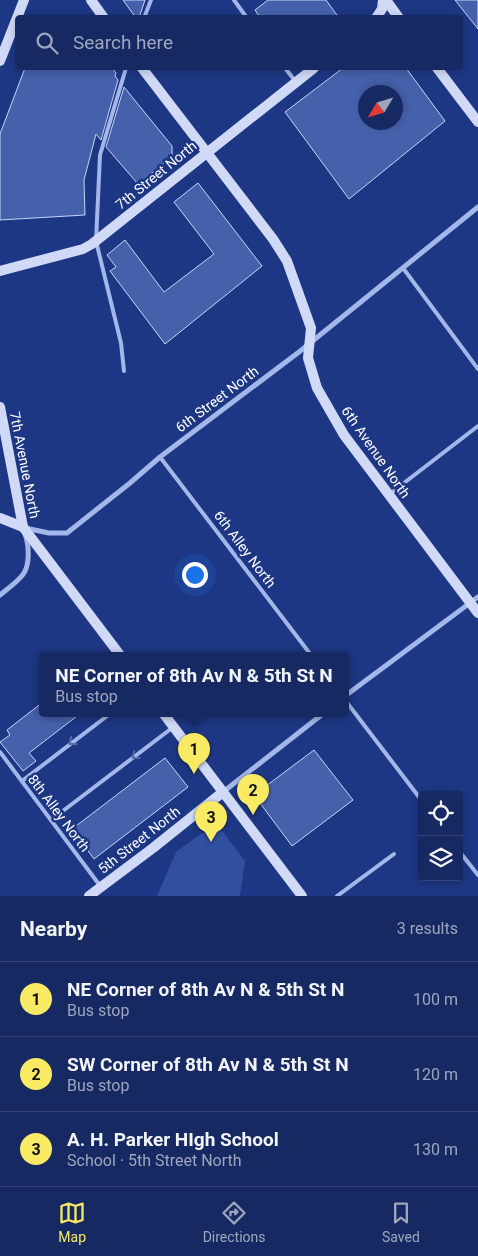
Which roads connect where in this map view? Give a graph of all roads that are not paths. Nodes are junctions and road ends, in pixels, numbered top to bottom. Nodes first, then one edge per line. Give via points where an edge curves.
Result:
1 (24, 0) edge
2 (91, 0) edge
3 (151, 0) edge
4 (234, 0) edge
5 (384, 0) edge
6 (18, 15) edge
7 (102, 15) edge
8 (145, 15) edge
9 (245, 15) edge
10 (378, 15) edge
11 (396, 15) edge
12 (15, 23) edge
13 (0, 61) edge
14 (125, 70) edge
15 (144, 70) edge
16 (287, 70) edge
17 (311, 70) edge
18 (439, 70) edge
19 (296, 82) junction
20 (478, 122) edge
21 (206, 152) junction
22 (478, 207) edge
23 (96, 241) junction
24 (403, 268) junction
25 (0, 270) edge
26 (309, 343) junction
27 (478, 369) edge
28 (124, 370) dead end
29 (0, 407) edge
30 (478, 426) edge
31 (160, 457) junction
32 (389, 495) junction
33 (0, 518) edge
34 (23, 528) junction
35 (0, 595) edge
36 (474, 600) edge
37 (478, 613) edge
38 (118, 652) edge
39 (309, 652) edge
40 (349, 693) edge
41 (349, 705) edge
42 (106, 717) edge
43 (166, 717) edge
44 (319, 717) edge
45 (174, 727) junction
46 (0, 752) edge
47 (22, 781) junction
48 (223, 792) junction
49 (418, 796) edge
50 (51, 820) junction
51 (394, 854) dead end
52 (463, 856) edge
53 (478, 876) edge
54 (101, 887) junction
55 (89, 896) edge
56 (302, 896) edge
57 (337, 896) edge

1 - 6 street
2 - 7 street
3 - 8 lane
4 - 9 lane
5 - 10 street
5 - 11 street
12 - 13 street
14 - 23 lane via 100,155
15 - 21 street, 6th Avenue North
16 - 19 lane
17 - 19 street, 7th Street North
18 - 20 street
19 - 21 street, 7th Street North
21 - 23 street, 7th Street North
21 - 26 street, 6th Avenue North via 287,261 311,328
22 - 24 street, 6th Street North
23 - 25 street, 7th Street North via 83,249
23 - 28 lane via 121,343
24 - 26 street, 6th Street North
24 - 27 lane
26 - 31 street, 6th Street North
26 - 32 street, 6th Avenue North via 308,358 317,388 344,435
29 - 34 street, 7th Avenue North
30 - 32 lane
31 - 34 street, 6th Street North via 67,533
31 - 39 lane, 6th Alley North
32 - 36 street, 6th Avenue North
33 - 34 street
34 - 35 street via 28,546 24,573
34 - 38 street
36 - 37 street, 6th Avenue North
36 - 40 street
41 - 49 lane
42 -> 47 lane
43 - 45 street
44 - 48 street, 5th Street North
45 - 48 street
45 -> 50 lane
46 - 47 lane, 8th Alley North
47 - 50 lane, 8th Alley North
48 - 54 street, 5th Street North
48 - 56 street
50 - 54 lane, 8th Alley North
51 - 57 lane
52 - 53 lane
54 - 55 street, 5th Street North

